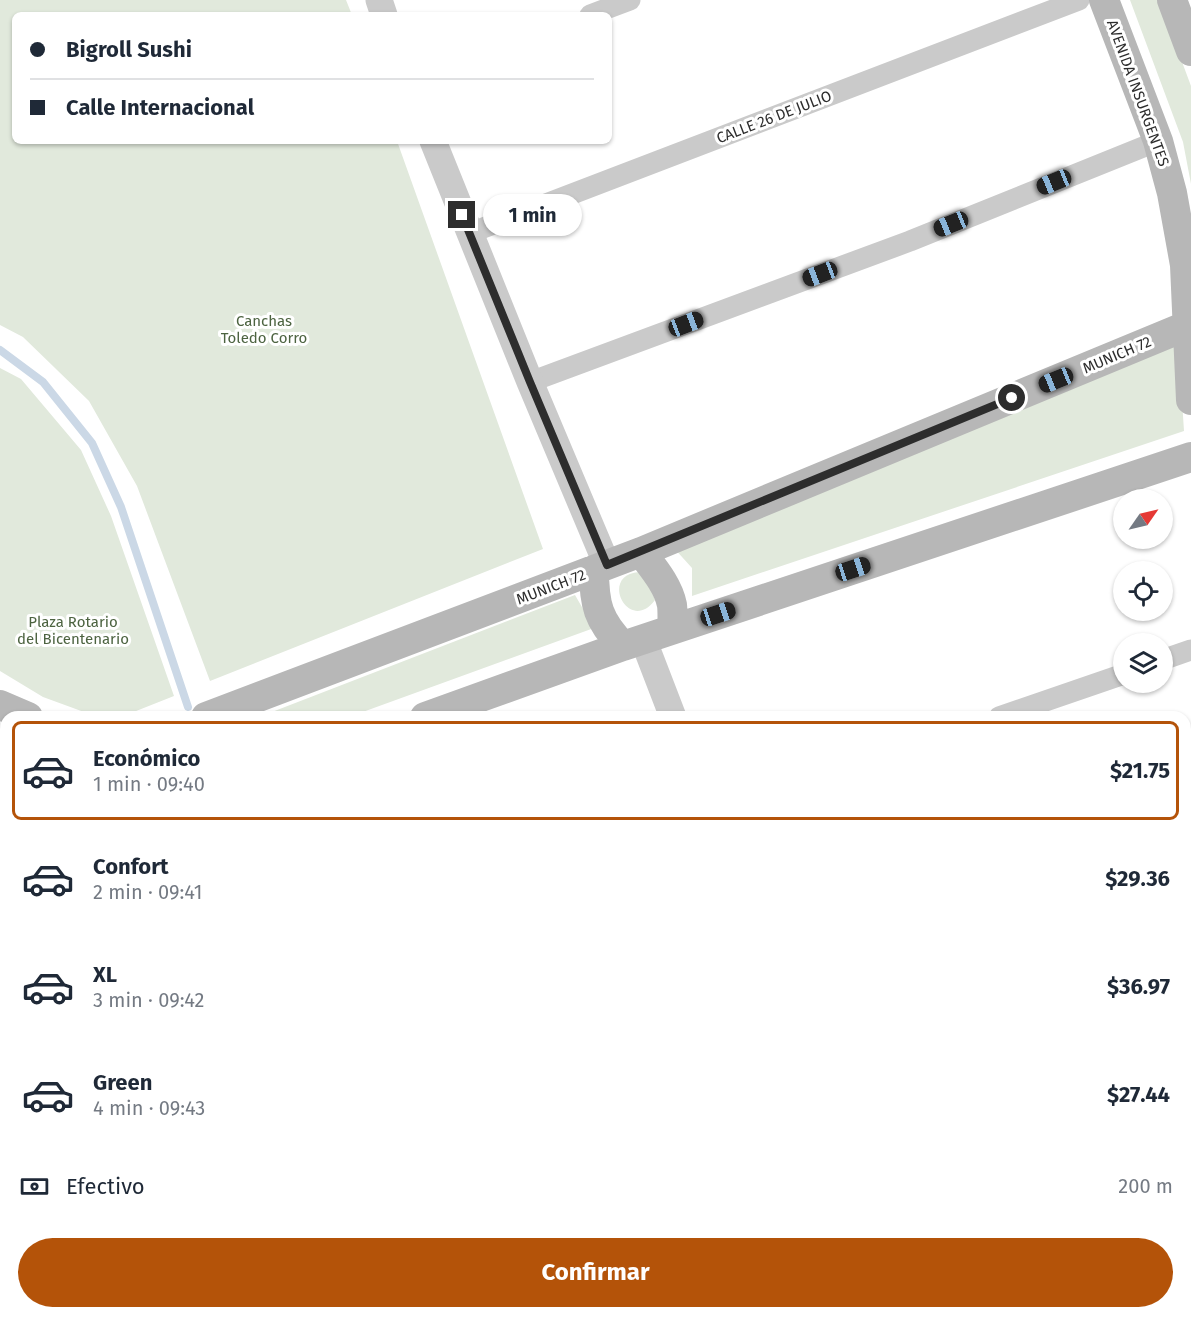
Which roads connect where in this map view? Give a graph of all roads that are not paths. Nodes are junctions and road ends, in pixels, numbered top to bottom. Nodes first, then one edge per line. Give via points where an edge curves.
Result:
1 (630, 0) edge
2 (1079, 0) edge
3 (1104, 0) edge
4 (1172, 0) edge
5 (598, 12) edge
6 (1191, 51) edge
7 (1158, 141) junction
8 (434, 144) edge
9 (470, 233) junction
10 (1189, 325) edge
11 (530, 382) junction
12 (1191, 400) edge
13 (1191, 457) edge
14 (641, 552) junction
15 (601, 568) junction
16 (673, 629) junction
17 (633, 642) junction
18 (1191, 650) edge
19 (1173, 656) edge
20 (1113, 678) edge
21 (0, 705) edge
22 (14, 711) edge
23 (222, 711) edge
24 (442, 711) edge
25 (670, 711) edge
26 (1016, 711) edge

1 - 5 street
2 - 9 street, CALLE 26 DE JULIO
3 - 7 main road, AVENIDA INSURGENTES
4 - 6 main road
7 - 10 main road, AVENIDA INSURGENTES via 1181,236
7 - 11 street via 910,241
8 - 9 street
9 - 11 street
10 - 12 main road, AVENIDA INSURGENTES
10 - 14 main road, MUNICH 72
11 - 15 street
13 - 16 main road
14 - 15 main road, MUNICH 72
14 - 16 main road via 666,588
15 - 17 main road via 594,593 599,612 610,633
15 - 23 main road, MUNICH 72
16 - 17 main road
17 - 24 main road
17 - 25 street
18 - 19 street
20 - 26 street
21 - 22 main road

